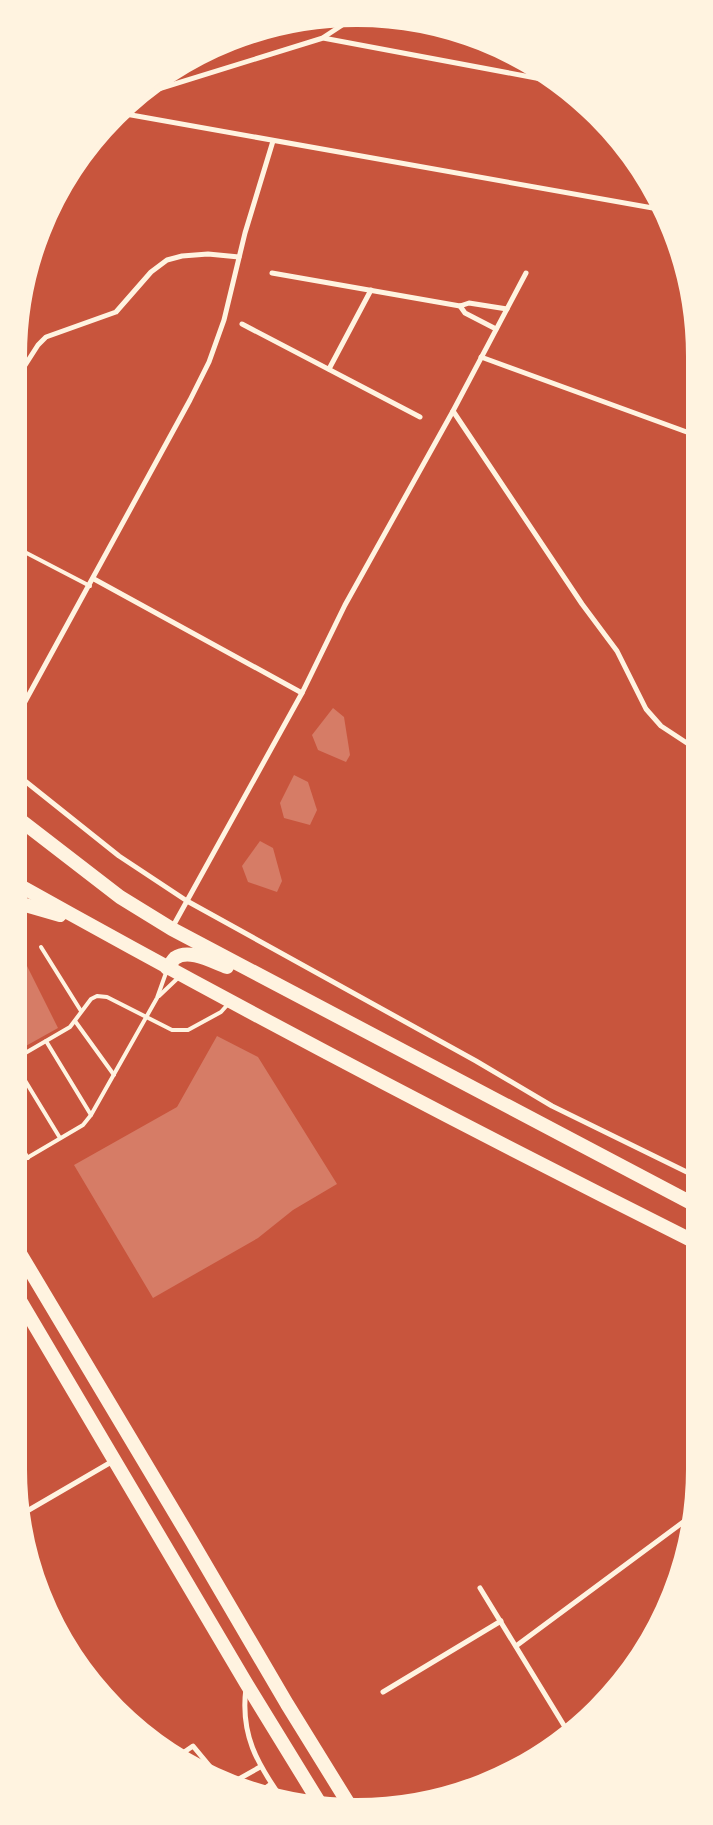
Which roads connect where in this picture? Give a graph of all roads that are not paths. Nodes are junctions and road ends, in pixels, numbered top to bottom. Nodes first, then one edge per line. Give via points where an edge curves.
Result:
1 (344, 24) edge
2 (323, 38) junction
3 (539, 79) edge
4 (160, 88) edge
5 (129, 114) edge
6 (273, 140) junction
7 (655, 208) edge
8 (239, 257) junction
9 (272, 272) dead end
10 (526, 273) dead end
11 (371, 290) junction
12 (460, 306) junction
13 (507, 309) junction
14 (242, 324) dead end
15 (496, 329) junction
16 (481, 357) junction
17 (24, 367) edge
18 (329, 369) junction
19 (453, 411) junction
20 (420, 417) dead end
21 (689, 433) edge
22 (24, 553) edge
23 (94, 579) junction
24 (90, 586) junction
25 (302, 693) junction
26 (24, 704) edge
27 (689, 744) edge
28 (24, 780) edge
29 (24, 823) edge
30 (24, 888) edge
31 (187, 901) junction
32 (24, 905) edge
33 (87, 923) junction
34 (172, 929) junction
35 (41, 947) dead end
36 (167, 968) junction
37 (257, 975) junction
38 (182, 976) junction
39 (157, 998) junction
40 (230, 1001) junction
41 (82, 1011) junction
42 (146, 1017) junction
43 (75, 1021) junction
44 (46, 1041) junction
45 (24, 1054) edge
46 (114, 1075) junction
47 (24, 1079) edge
48 (91, 1115) junction
49 (60, 1138) junction
50 (24, 1152) edge
51 (28, 1158) junction
52 (24, 1160) edge
53 (689, 1173) edge
54 (689, 1195) edge
55 (677, 1196) junction
56 (689, 1202) edge
57 (689, 1239) edge
58 (24, 1260) edge
59 (46, 1297) junction
60 (24, 1308) joint
61 (114, 1460) junction
62 (27, 1511) edge
63 (685, 1521) edge
64 (480, 1588) dead end
65 (501, 1621) junction
66 (516, 1646) junction
67 (246, 1683) junction
68 (383, 1692) dead end
69 (565, 1727) edge
70 (183, 1753) edge
71 (260, 1767) junction
72 (211, 1768) edge
73 (238, 1779) edge
74 (271, 1784) junction
75 (265, 1788) edge
76 (277, 1792) edge
77 (317, 1799) edge
78 (347, 1801) edge

1 - 2 street
2 - 3 street
2 - 4 street
5 - 6 street
6 - 7 street
6 - 8 street
8 - 17 street via 208,254 167,260 151,272 116,312 46,337
8 - 23 street via 224,320 208,362
9 - 11 street
10 - 13 street
11 - 12 street
11 - 18 street
12 - 13 street via 468,303
12 - 15 street via 465,313
13 - 15 street
14 - 18 street
15 - 16 street
16 - 19 street
16 - 21 street
18 - 20 street
19 - 25 street via 345,605
19 - 27 street via 582,604 617,650 646,710 661,726
22 - 24 lane
23 - 24 street
23 - 25 street
24 - 26 street
25 - 31 street
28 - 31 street via 119,856
29 - 34 highway via 120,897
30 - 33 highway
31 - 34 street
31 - 53 street via 552,1106
32 - 33 highway
33 - 36 highway
34 - 37 highway
35 - 41 lane
36 - 37 highway via 175,958 188,955
36 - 38 highway
36 - 39 lane
37 - 55 highway
38 - 39 lane
38 - 40 highway
39 - 42 lane
40 - 42 lane via 221,1012 188,1030 172,1030
40 - 57 highway
41 - 42 lane via 97,996 107,997
41 - 43 lane
42 - 46 lane
43 - 44 lane
43 - 46 lane
44 - 45 lane
44 - 48 lane
46 - 48 lane
47 - 49 lane
48 - 49 lane via 83,1125
49 - 51 lane
50 - 51 lane
51 - 52 lane
54 - 55 street
55 - 56 highway
58 - 59 highway
59 - 60 highway
59 - 78 highway
60 - 61 highway
61 - 62 street
61 - 67 highway
63 - 66 street
64 - 65 street
65 - 66 street
65 - 68 street
66 - 69 street
67 - 71 street via 245,1720 250,1744
67 - 77 highway
70 - 72 street via 193,1746
71 - 73 street
71 - 74 street
74 - 75 street
74 - 76 street

